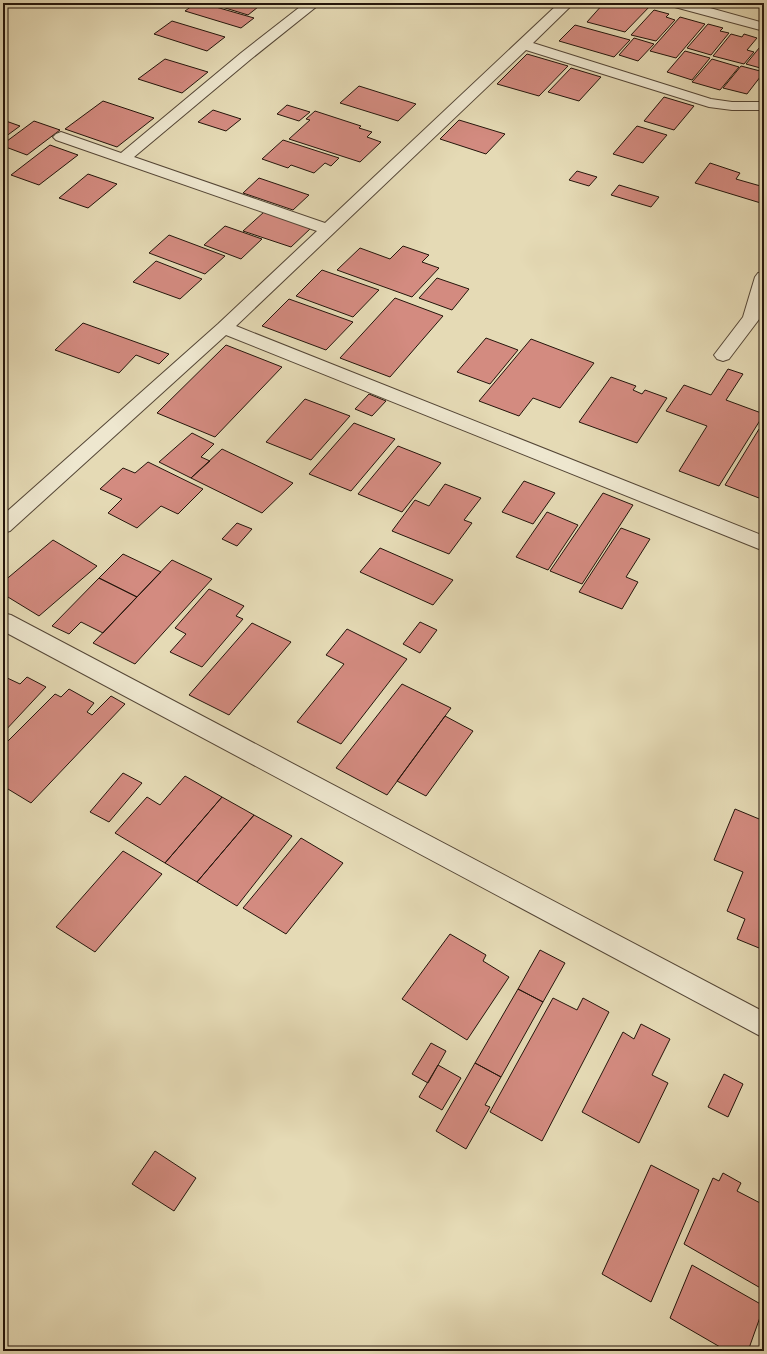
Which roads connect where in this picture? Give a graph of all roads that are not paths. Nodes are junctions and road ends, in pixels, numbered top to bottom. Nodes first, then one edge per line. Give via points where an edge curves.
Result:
1 (314, 3) edge
2 (566, 3) edge
3 (676, 3) edge
4 (764, 27) edge
5 (524, 45) junction
6 (764, 106) edge
7 (61, 137) dead end
8 (124, 158) junction
9 (327, 229) junction
10 (764, 277) edge
11 (224, 328) junction
12 (723, 355) dead end
13 (3, 526) edge
14 (764, 544) edge
15 (3, 621) edge
16 (764, 1026) edge

1 - 8 street
2 - 5 street
3 - 4 street
5 - 6 street via 710,103
5 - 9 street
7 - 8 street
8 - 9 street
9 - 11 street
10 - 12 street via 751,318
11 - 13 street
11 - 14 street
15 - 16 street

